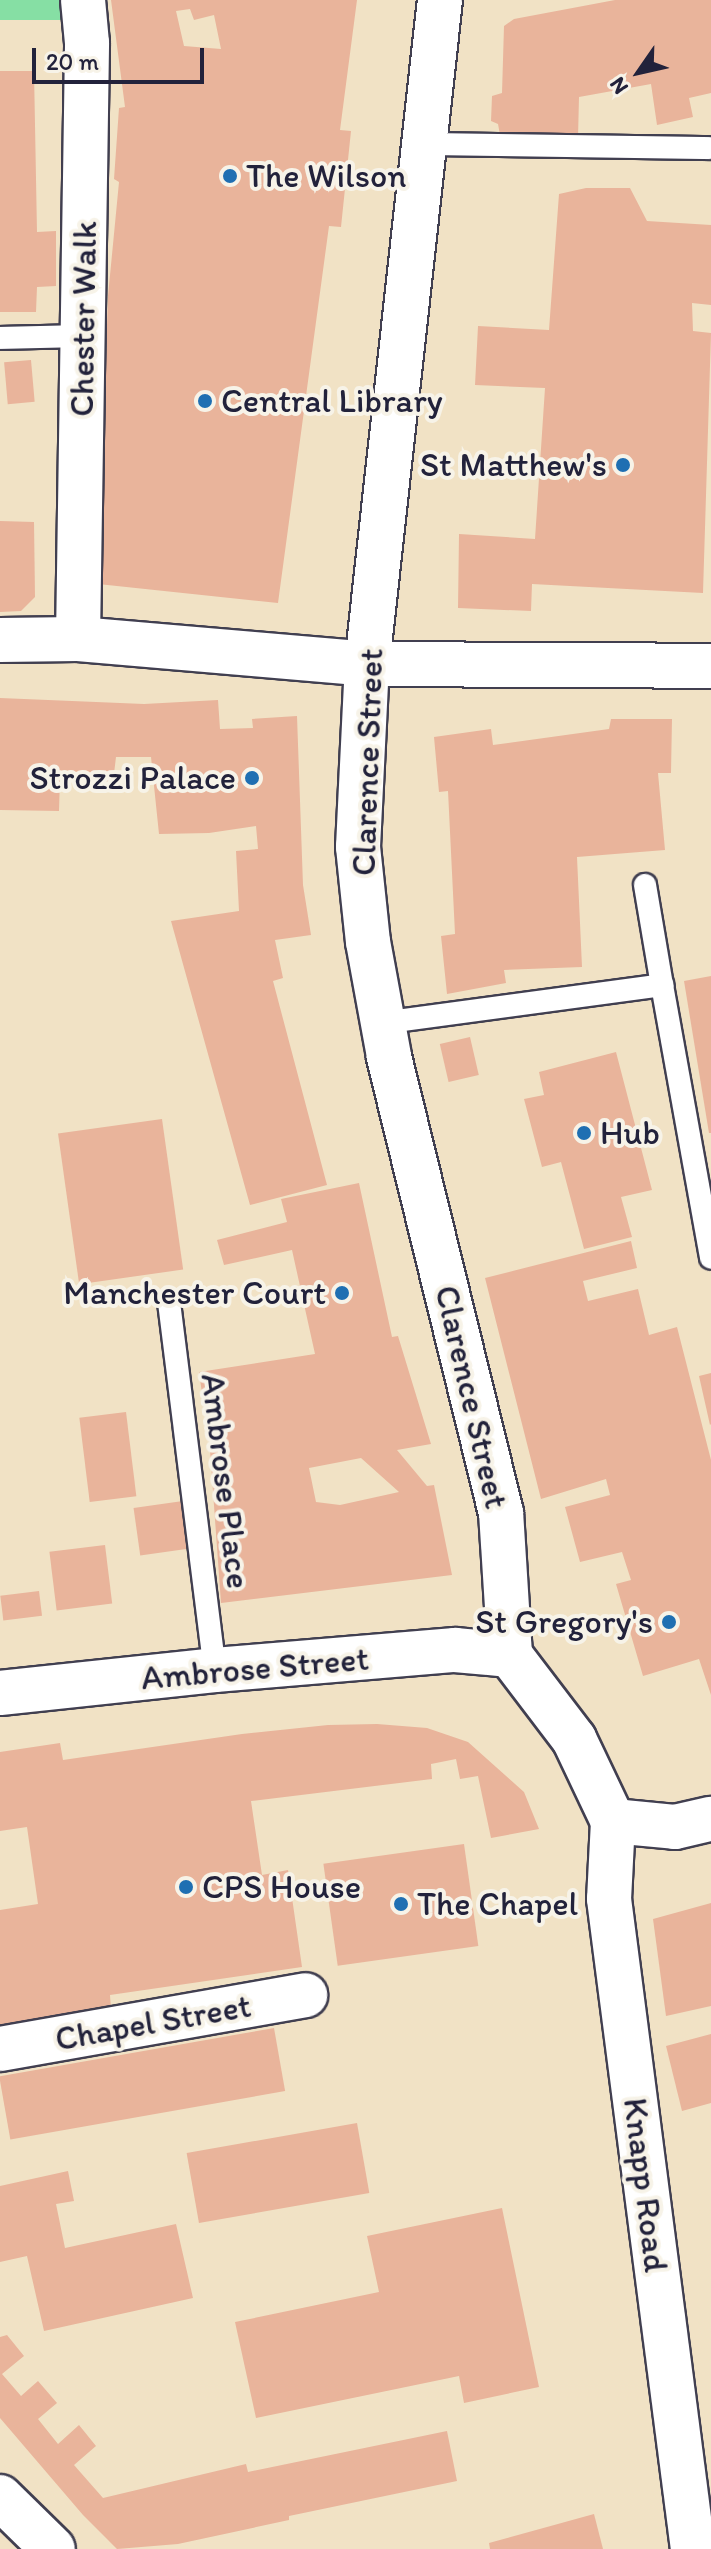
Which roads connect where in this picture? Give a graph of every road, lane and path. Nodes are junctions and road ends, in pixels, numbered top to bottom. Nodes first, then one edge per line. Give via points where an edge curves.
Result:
1 (83, 0) edge
2 (440, 0) edge
3 (424, 144) junction
4 (709, 148) dead end
5 (82, 336) junction
6 (0, 338) edge
7 (78, 639) junction
8 (0, 640) edge
9 (367, 664) junction
10 (711, 666) edge
11 (645, 885) dead end
12 (662, 985) junction
13 (382, 1023) junction
14 (711, 1258) edge
15 (169, 1302) dead end
16 (510, 1655) junction
17 (215, 1670) junction
18 (0, 1693) edge
19 (711, 1819) edge
20 (613, 1821) junction
21 (305, 1995) dead end
22 (0, 2049) edge
23 (0, 2497) edge
24 (53, 2549) edge
25 (693, 2549) edge

1 - 5 street, Chester Walk via 87,43
2 - 3 street, Clarence Street
3 - 4 lane
3 - 9 street, Clarence Street
5 - 6 lane
5 - 7 street, Chester Walk
7 - 8 street
7 - 9 street
9 - 10 street
9 - 13 street, Clarence Street via 358,847
11 - 12 lane
12 - 13 lane
12 - 14 lane
13 - 16 street, Clarence Street via 501,1513
15 - 17 lane, Ambrose Place
16 - 17 street, Ambrose Street via 455,1650
16 - 20 street via 574,1739
17 - 18 street, Ambrose Street
19 - 20 street via 675,1827
20 - 25 street, Knapp Road via 609,1899
21 - 22 street, Chapel Street
23 - 24 street

